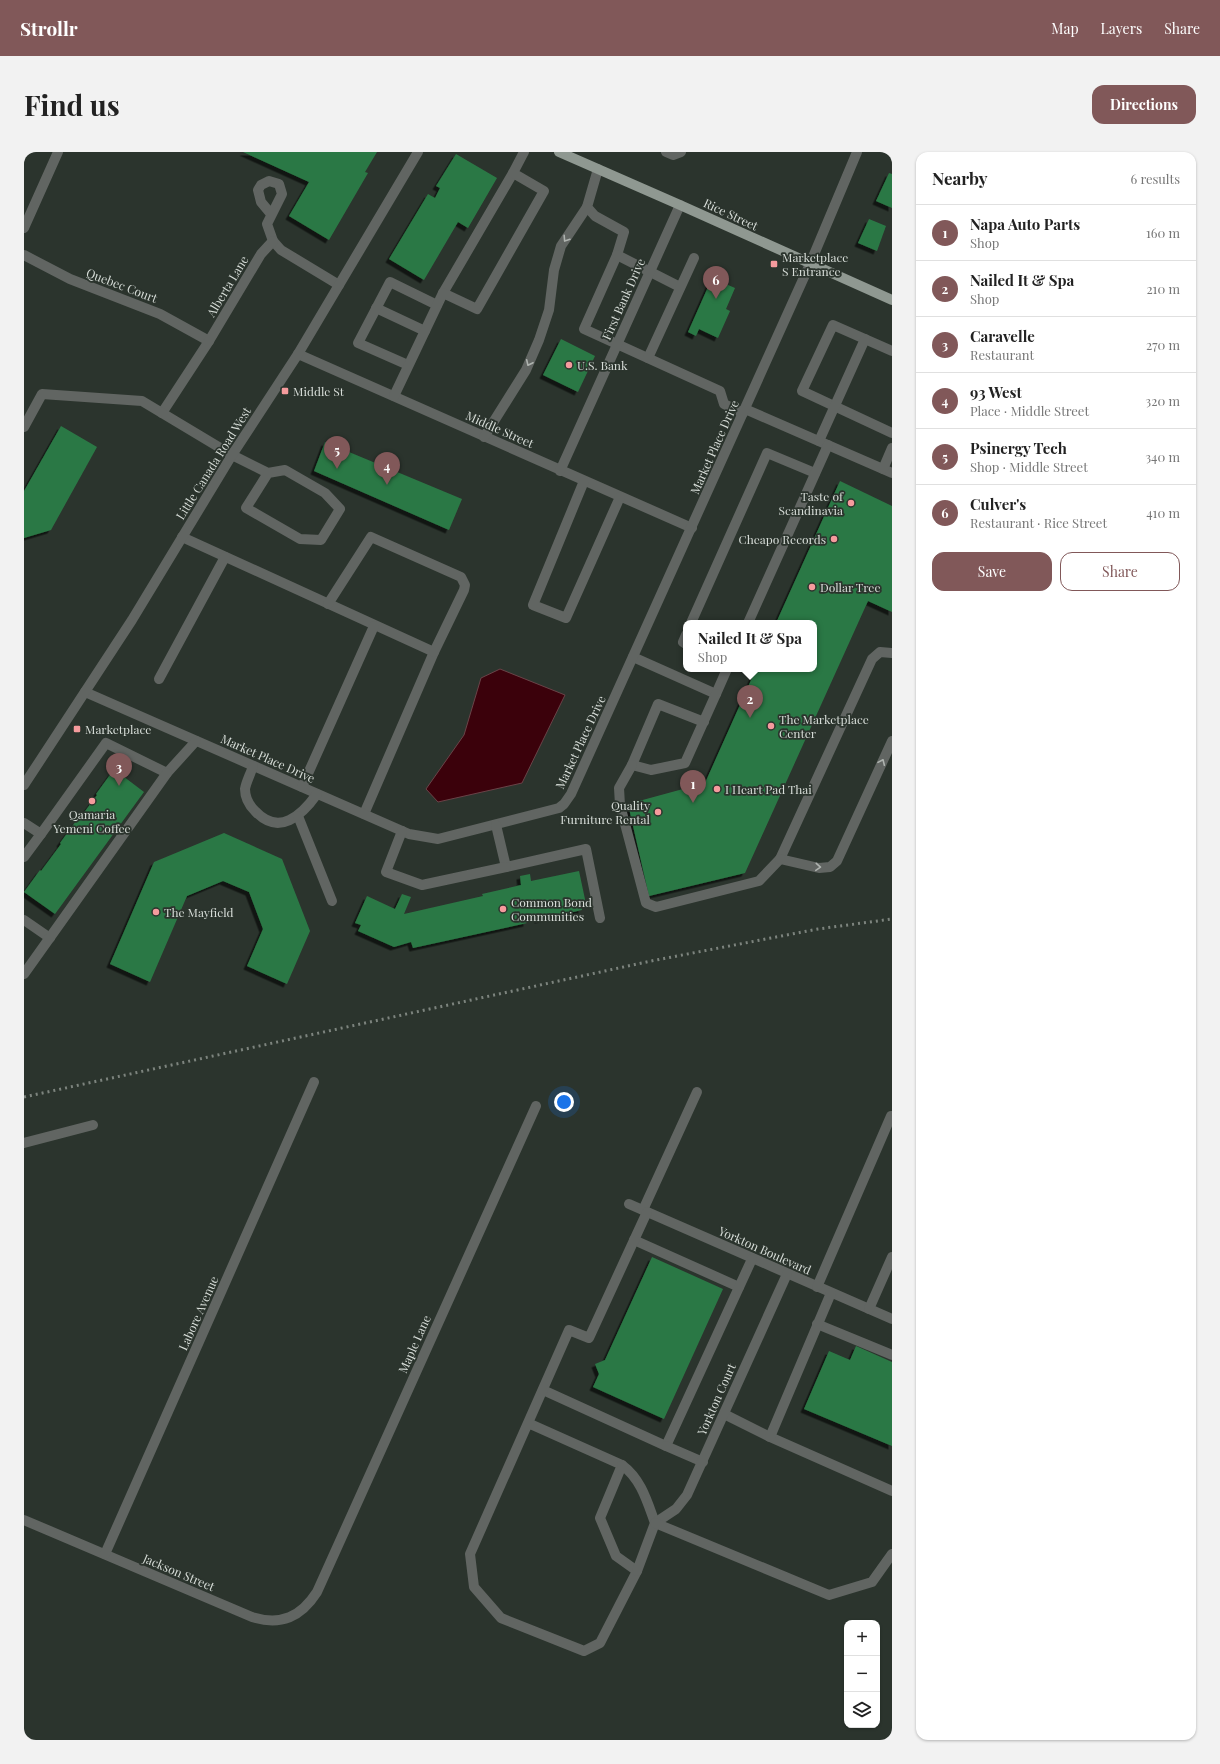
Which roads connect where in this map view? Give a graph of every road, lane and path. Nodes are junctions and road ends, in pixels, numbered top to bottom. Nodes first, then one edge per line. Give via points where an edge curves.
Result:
1 (58, 152) edge
2 (418, 152) edge
3 (524, 152) edge
4 (559, 152) edge
5 (666, 152) edge
6 (682, 152) edge
7 (857, 152) edge
8 (598, 169) junction
9 (513, 173) junction
10 (680, 204) junction
11 (587, 207) junction
12 (271, 214) dead end
13 (24, 228) edge
14 (273, 241) junction
15 (24, 255) edge
16 (617, 255) junction
17 (694, 258) dead end
18 (810, 264) junction
19 (650, 272) junction
20 (339, 285) junction
21 (680, 287) junction
22 (443, 294) junction
23 (892, 300) edge
24 (437, 305) junction
25 (376, 308) junction
26 (425, 331) junction
27 (865, 339) junction
28 (209, 341) junction
29 (617, 344) junction
30 (892, 351) edge
31 (298, 354) junction
32 (648, 358) junction
33 (408, 365) junction
34 (394, 396) junction
35 (835, 407) junction
36 (744, 411) junction
37 (162, 413) junction
38 (24, 427) edge
39 (892, 433) edge
40 (484, 437) junction
41 (824, 443) junction
42 (892, 448) edge
43 (232, 455) junction
44 (560, 470) junction
45 (887, 471) edge
46 (268, 473) junction
47 (815, 473) junction
48 (584, 481) junction
49 (620, 496) junction
50 (692, 528) junction
51 (182, 537) junction
52 (225, 557) junction
53 (328, 604) junction
54 (692, 620) edge
55 (749, 620) edge
56 (374, 626) junction
57 (434, 652) junction
58 (892, 653) edge
59 (633, 657) junction
60 (726, 672) edge
61 (159, 679) dead end
62 (85, 692) junction
63 (716, 694) junction
64 (704, 722) junction
65 (196, 741) junction
66 (892, 741) edge
67 (632, 765) junction
68 (253, 766) junction
69 (167, 773) junction
70 (24, 785) edge
71 (302, 787) junction
72 (317, 794) junction
73 (364, 814) junction
74 (298, 816) junction
75 (24, 823) edge
76 (496, 825) junction
77 (402, 831) junction
78 (41, 834) junction
79 (24, 857) edge
80 (780, 859) junction
81 (506, 867) junction
82 (332, 901) dead end
83 (600, 918) dead end
84 (24, 920) edge
85 (50, 938) junction
86 (24, 974) edge
87 (314, 1082) dead end
88 (697, 1092) dead end
89 (536, 1106) dead end
90 (891, 1116) dead end
91 (93, 1125) dead end
92 (24, 1143) edge
93 (628, 1204) dead end
94 (645, 1211) junction
95 (634, 1240) junction
96 (752, 1258) junction
97 (891, 1260) edge
98 (786, 1274) junction
99 (739, 1286) junction
100 (817, 1287) junction
101 (831, 1293) junction
102 (869, 1309) junction
103 (892, 1319) edge
104 (817, 1324) junction
105 (892, 1355) edge
106 (543, 1390) junction
107 (724, 1414) junction
108 (528, 1423) junction
109 (770, 1437) junction
110 (666, 1446) junction
111 (702, 1462) junction
112 (622, 1465) junction
113 (892, 1491) edge
114 (24, 1520) edge
115 (656, 1523) junction
116 (105, 1554) junction
117 (892, 1554) edge
118 (637, 1571) junction
119 (317, 1592) joint

1 - 13 street
2 - 20 street, Little Canada Road West
3 - 9 street
4 - 8 main road, Rice Street
5 - 6 street via 673,155
7 - 18 street, Market Place Drive
8 - 10 main road, Rice Street
8 - 11 street
9 - 22 street
9 - 22 street via 544,191 477,309
10 - 18 main road, Rice Street
10 - 19 street, First Bank Drive
11 - 16 street via 595,216 624,232
11 -> 40 street via 561,246 554,270 549,310 526,370
12 - 14 street via 267,224
14 - 20 street via 281,250
14 - 28 street, Alberta Lane via 261,254
15 - 28 street, Quebec Court via 70,279 160,314
16 - 19 street
16 - 29 street via 584,329
17 - 21 street
18 - 23 main road, Rice Street
18 - 36 street, Market Place Drive
19 - 21 street
19 - 29 street, First Bank Drive
20 - 31 street, Little Canada Road West
21 - 32 street
22 - 24 street
24 - 25 street via 390,282
24 - 26 street
25 - 26 street
25 - 33 street via 358,343
26 - 33 street
27 - 30 street
27 - 35 street
27 - 35 street via 833,325 802,391
28 - 37 street, Alberta Lane
29 - 32 street
29 - 44 street, First Bank Drive
31 - 34 street, Middle Street
31 - 43 street, Little Canada Road West
32 - 36 street via 720,391 724,404
33 - 34 street
34 - 40 street, Middle Street
35 - 39 street
35 - 41 street
36 - 41 street
36 - 50 street, Market Place Drive
37 - 38 street via 142,402 42,394
37 - 43 street
40 - 44 street, Middle Street
41 - 45 street
41 - 47 street
42 - 45 street
43 - 46 street
43 - 51 street, Little Canada Road West
44 - 48 street, Middle Street
46 - 46 street via 246,508 300,539 321,540 340,509 324,493 285,470
47 - 54 street via 767,453
47 - 55 street
48 - 49 street, Middle Street
48 - 49 street via 533,605 566,618
49 - 50 street, Middle Street
50 - 59 street, Market Place Drive
51 - 52 street
51 - 62 street, Little Canada Road West
52 - 53 street
52 - 61 street
53 - 56 street
53 - 57 street via 371,537 461,577 465,585 464,590
56 - 57 street
56 - 71 street
57 - 73 street
58 - 80 street via 880,652 872,659
59 - 63 street
59 - 76 street, Market Place Drive via 564,804 554,810
60 - 63 street
62 - 65 street, Market Place Drive
62 - 70 street, Little Canada Road West
63 - 64 street
64 - 67 street via 685,763 651,770
64 - 67 street via 658,704
65 - 68 street, Market Place Drive
65 - 69 street
80 -> 66 street via 819,868 830,867 837,861
67 - 80 street via 619,788 620,805 646,903 656,907 759,880
68 - 71 street, Market Place Drive
68 - 74 street via 245,789 252,808 268,821 286,822
69 - 78 street via 106,743
69 - 85 street
71 - 72 street, Market Place Drive
72 - 73 street, Market Place Drive
72 - 74 street
73 - 77 street, Market Place Drive
74 - 82 street
75 - 78 street
76 - 77 street, Market Place Drive via 438,839
76 - 81 street
77 - 81 street via 386,872 422,885
78 - 79 street
81 - 83 street via 586,849
84 - 85 street
85 - 86 street
87 - 116 street, Labore Avenue
88 - 94 street
89 - 119 street, Maple Lane
90 - 100 street
91 - 92 street
93 - 94 street, Yorkton Boulevard
94 - 95 street
94 - 96 street, Yorkton Boulevard
95 - 99 street
95 - 106 street via 590,1338 569,1330
96 - 98 street, Yorkton Boulevard
96 - 99 street
97 - 102 street
98 - 100 street, Yorkton Boulevard
98 - 107 street, Yorkton Court
99 - 110 street
100 - 101 street, Yorkton Boulevard
101 - 102 street, Yorkton Boulevard
101 - 104 street
102 - 103 street, Yorkton Boulevard
104 - 105 street
104 - 109 street
106 - 108 street
106 - 110 street
107 - 109 street
107 - 111 street, Yorkton Court
108 - 112 street
108 - 118 street via 470,1554 474,1587 501,1618 584,1651 600,1644
109 - 113 street
110 - 111 street
111 - 115 street, Yorkton Court via 687,1495 676,1509
112 - 115 street via 638,1482
112 - 118 street via 600,1518 616,1556
114 - 116 street, Jackson Street
115 - 117 street via 829,1595 872,1582
115 - 118 street
116 - 119 street, Jackson Street via 260,1620 275,1621 289,1618 309,1604

